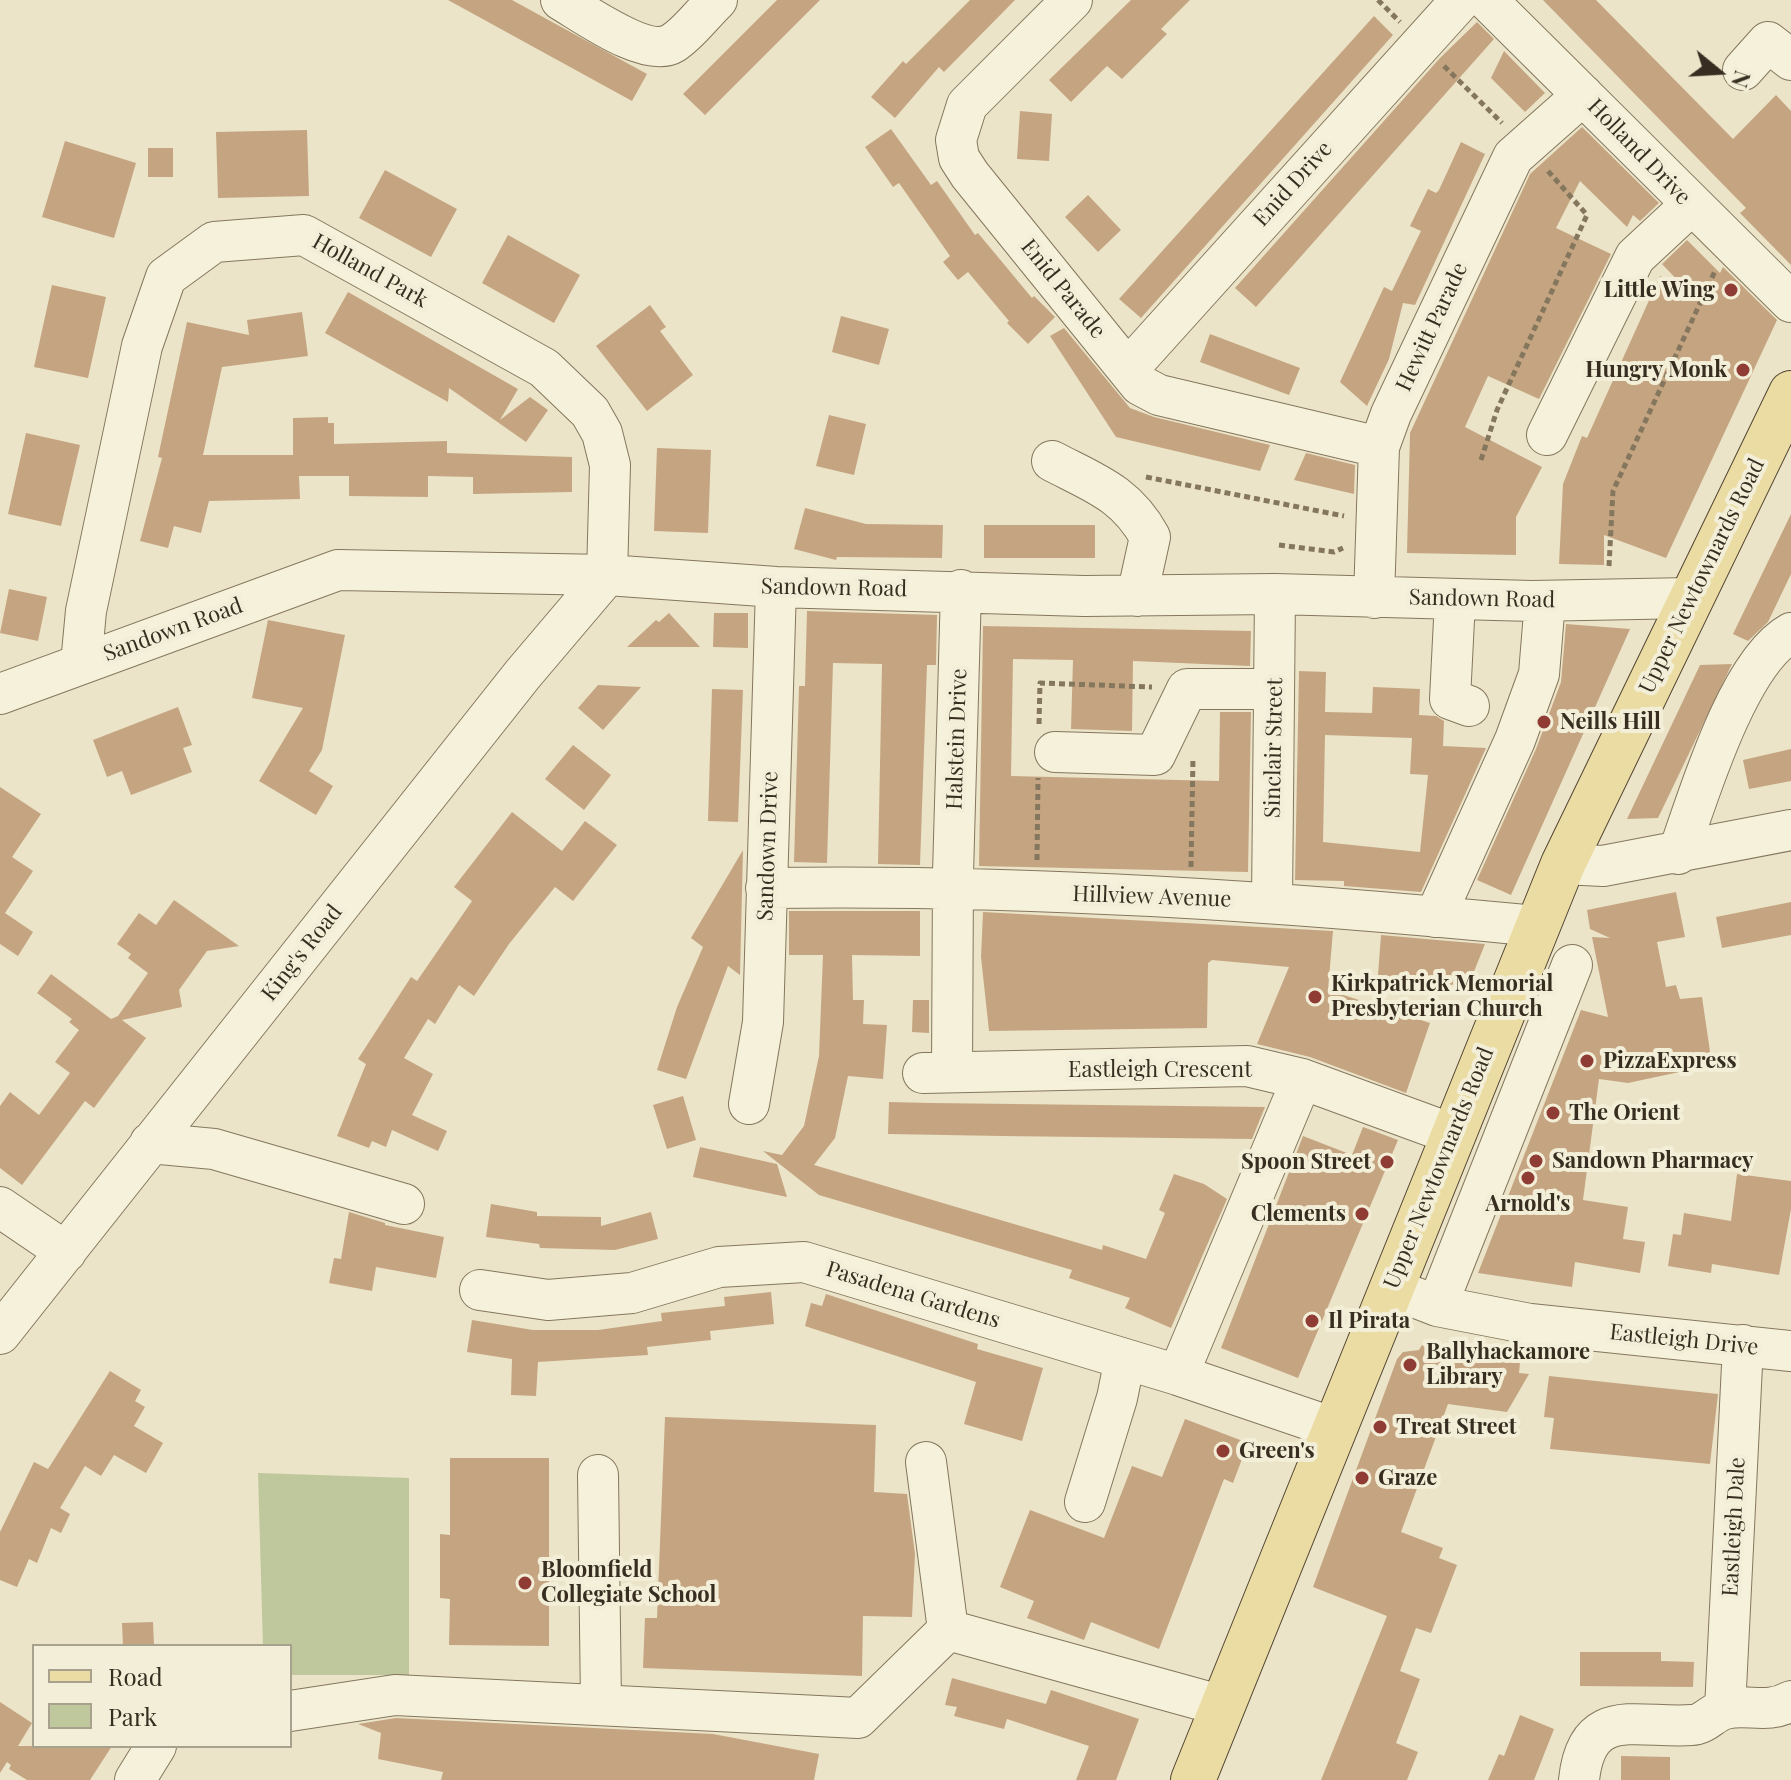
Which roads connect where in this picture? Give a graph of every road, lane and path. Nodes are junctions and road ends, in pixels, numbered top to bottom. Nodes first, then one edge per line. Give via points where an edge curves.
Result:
1 (561, 0) edge
2 (717, 0) edge
3 (1072, 0) edge
4 (1461, 0) edge
5 (1487, 0) edge
6 (1791, 60) edge
7 (1743, 70) dead end
8 (1583, 95) junction
9 (1691, 205) junction
10 (1728, 243) junction
11 (1791, 302) edge
12 (1128, 369) junction
13 (1791, 394) edge
14 (1547, 435) dead end
15 (1379, 447) junction
16 (1052, 461) dead end
17 (1134, 474) dead end
18 (1377, 527) junction
19 (1279, 545) dead end
20 (607, 575) junction
21 (776, 587) junction
22 (961, 590) junction
23 (1275, 594) junction
24 (1137, 596) junction
25 (1374, 598) junction
26 (1690, 598) junction
27 (1607, 599) junction
28 (1455, 600) junction
29 (1545, 601) junction
30 (1791, 633) edge
31 (81, 664) junction
32 (1274, 689) junction
33 (0, 694) edge
34 (1469, 706) dead end
35 (1194, 748) dead end
36 (1055, 752) dead end
37 (1791, 830) edge
38 (1678, 854) junction
39 (1563, 864) junction
40 (766, 888) junction
41 (953, 888) junction
42 (1190, 897) junction
43 (1272, 902) junction
44 (1435, 917) junction
45 (1536, 926) junction
46 (1572, 965) dead end
47 (1500, 1014) junction
48 (1544, 1029) junction
49 (1302, 1079) junction
50 (749, 1104) dead end
51 (1452, 1134) junction
52 (150, 1143) junction
53 (404, 1204) dead end
54 (0, 1207) edge
55 (66, 1252) junction
56 (1391, 1288) junction
57 (480, 1290) dead end
58 (1437, 1306) junction
59 (0, 1334) edge
60 (1743, 1345) junction
61 (1791, 1351) edge
62 (1125, 1359) junction
63 (1178, 1375) junction
64 (1334, 1428) junction
65 (926, 1462) dead end
66 (598, 1475) dead end
67 (1085, 1502) dead end
68 (948, 1630) junction
69 (1791, 1701) edge
70 (601, 1704) junction
71 (1223, 1706) junction
72 (1725, 1709) junction
73 (292, 1711) edge
74 (155, 1748) edge
75 (135, 1780) edge
76 (1193, 1780) edge
77 (1579, 1780) edge

1 - 2 street via 642,45 659,48 673,43
3 - 12 street, Enid Parade via 967,105 956,140 970,175
4 - 12 street, Enid Drive
5 - 8 street, Holland Drive
6 - 7 street via 1768,42
8 - 9 street, Holland Drive
8 - 15 street, Hewitt Parade via 1513,157
9 - 10 street, Holland Drive
9 - 14 street via 1635,257
10 - 11 street, Holland Drive
10 - 27 path via 1613,491
12 - 15 street, Enid Parade via 1140,385 1159,395
13 - 26 main road, Upper Newtownards Road
15 - 18 street, Hewitt Parade
16 - 24 street via 1136,511 1150,537
17 - 18 path
18 - 19 path via 1334,552
18 - 25 street, Hewitt Parade
20 - 21 street, Sandown Road
20 - 31 street, Sandown Road via 338,570
20 - 31 street, Holland Park via 610,465 602,433 590,412 544,368 304,235 214,242 166,277 142,346 86,611
20 - 52 street, King's Road
21 - 22 street, Sandown Road
21 - 40 street, Sandown Drive
22 - 24 street, Sandown Road
22 - 41 street, Halstein Drive
23 - 24 street, Sandown Road
23 - 25 street, Sandown Road
23 - 32 street, Sinclair Street
25 - 28 street, Sandown Road
26 - 27 street, Sandown Road
26 - 39 main road, Upper Newtownards Road
27 - 29 street, Sandown Road
28 - 29 street, Sandown Road
28 - 34 street via 1450,699
29 - 44 street via 1539,674
30 - 38 street via 1771,647 1752,672 1704,778
31 - 33 street, Sandown Road
32 - 36 street via 1187,689 1155,755
32 - 43 street, Sinclair Street
35 - 42 path
37 - 38 street
38 - 39 street via 1603,866
39 - 45 main road, Upper Newtownards Road
40 - 41 street, Hillview Avenue
40 - 50 street, Sandown Drive via 763,1022
41 - 42 street, Hillview Avenue
41 - 49 street, Eastleigh Crescent via 938,1072 1247,1066
42 - 43 street, Hillview Avenue
43 - 44 street, Hillview Avenue
44 - 45 street, Hillview Avenue
45 - 47 main road, Upper Newtownards Road
46 - 48 street
47 - 48 street
47 - 51 main road, Upper Newtownards Road
48 - 58 street
49 - 51 street, Eastleigh Crescent
49 - 63 street
51 - 56 main road, Upper Newtownards Road
52 - 53 street via 214,1149
52 - 55 street, King's Road
54 - 55 street
55 - 59 street, King's Road
56 - 58 street, Eastleigh Drive
56 - 64 main road, Upper Newtownards Road
57 - 62 street, Pasadena Gardens via 548,1300 632,1293 719,1267 804,1262
58 - 60 street, Eastleigh Drive via 1530,1324
60 - 61 street, Eastleigh Drive
60 - 72 street, Eastleigh Dale
62 - 63 street, Pasadena Gardens
62 - 67 street
63 - 64 street, Pasadena Gardens
64 - 71 main road, Upper Newtownards Road
65 - 68 street
66 - 70 street
68 - 70 street via 858,1718
68 - 71 street
69 - 72 street via 1762,1711
70 - 73 street via 395,1695
71 - 76 main road, Upper Newtownards Road
72 - 77 street via 1696,1726 1616,1723 1595,1735 1581,1757
74 - 75 street

